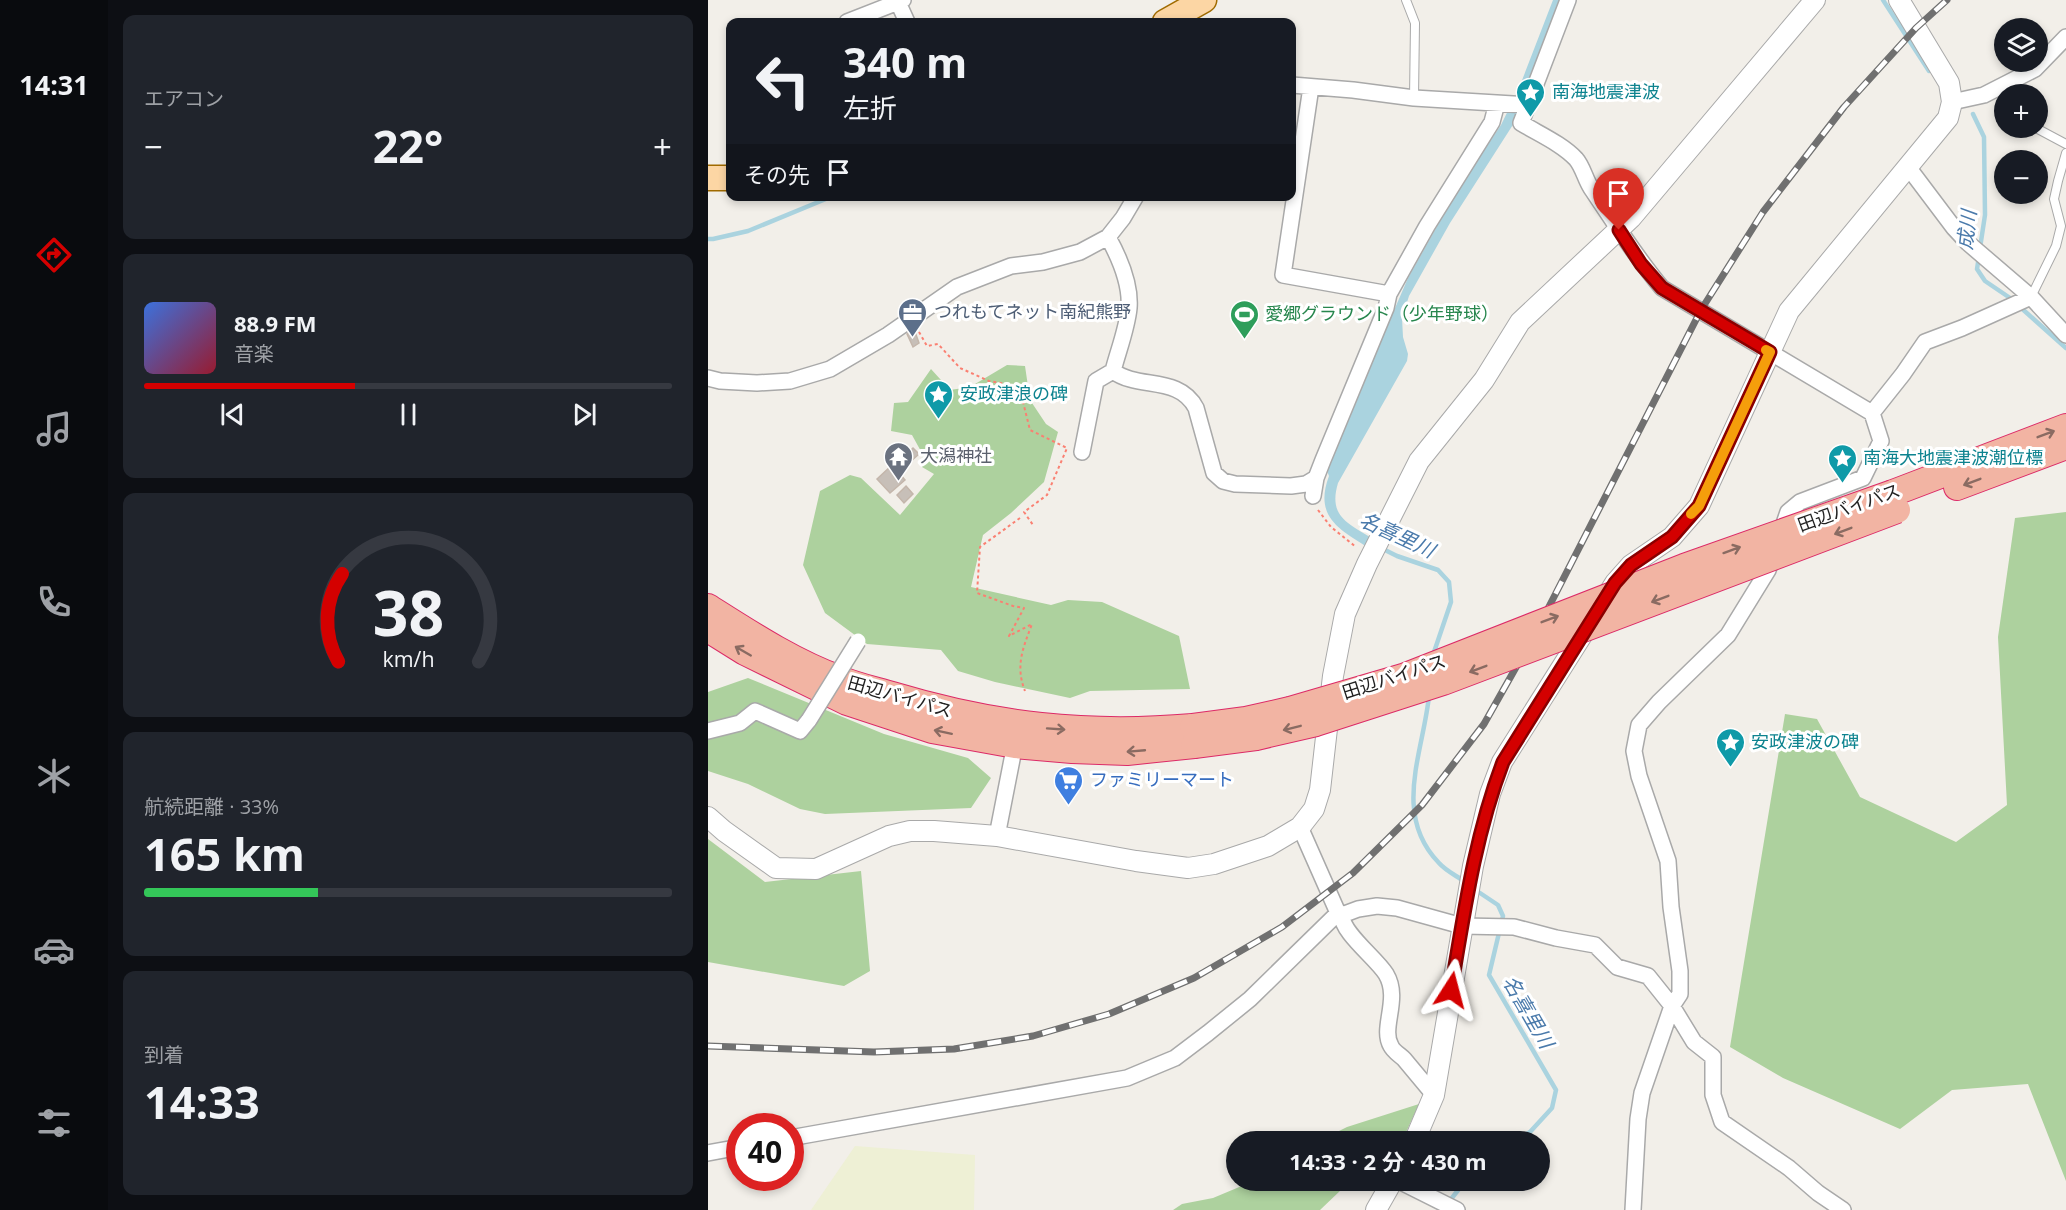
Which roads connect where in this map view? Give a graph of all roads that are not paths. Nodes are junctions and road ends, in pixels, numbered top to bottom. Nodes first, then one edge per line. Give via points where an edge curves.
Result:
1 (1204, 0) edge
2 (1406, 0) edge
3 (1568, 0) edge
4 (1815, 0) edge
5 (1899, 0) edge
6 (899, 1) edge
7 (858, 18) edge
8 (905, 18) edge
9 (1172, 18) edge
10 (2066, 37) edge
11 (2016, 84) edge
12 (1296, 86) edge
13 (1311, 87) junction
14 (1994, 93) edge
15 (1414, 98) junction
16 (1952, 102) junction
17 (1500, 103) junction
18 (1527, 105) junction
19 (2048, 134) edge
20 (2066, 144) edge
21 (2066, 153) edge
22 (1908, 167) junction
23 (708, 178) edge
24 (726, 178) edge
25 (1296, 187) edge
26 (1133, 201) edge
27 (1294, 201) edge
28 (1619, 230) junction
29 (1108, 237) junction
30 (1389, 294) junction
31 (2031, 297) junction
32 (2066, 335) edge
33 (1770, 352) junction
34 (1113, 371) junction
35 (708, 378) edge
36 (1872, 413) junction
37 (2066, 427) edge
38 (2066, 446) edge
39 (1082, 452) dead end
40 (1316, 478) junction
41 (1313, 496) road end
42 (1895, 501) junction
43 (708, 607) edge
44 (708, 629) edge
45 (858, 641) dead end
46 (708, 731) edge
47 (1017, 735) junction
48 (708, 817) edge
49 (1300, 827) junction
50 (997, 836) junction
51 (1340, 914) junction
52 (1462, 926) junction
53 (1672, 1006) junction
54 (1434, 1095) junction
55 (1419, 1131) edge
56 (804, 1136) edge
57 (726, 1150) edge
58 (708, 1153) edge
59 (1388, 1191) edge
60 (1418, 1191) edge
61 (1455, 1209) edge
62 (1376, 1210) edge
63 (1633, 1210) edge
64 (1843, 1210) edge

1 - 9 main road
2 - 15 lane via 1415,23
3 - 18 street
4 - 28 street
5 - 16 street via 1949,83
6 - 7 street
6 - 8 street
10 - 11 street
12 - 13 street
13 - 15 street
13 - 25 street
14 - 16 street
15 - 17 street
16 - 22 street via 1948,118
17 - 18 street
17 - 30 street
18 - 28 street via 1521,123 1576,160
19 - 20 lane
21 - 31 lane via 2054,199 2061,226 2056,246
22 - 31 street via 1968,243
22 - 33 street via 1789,311
23 - 24 main road
26 - 29 street
27 - 30 street via 1283,274
28 - 33 street via 1662,288
28 - 49 street via 1520,322 1484,380 1419,461 1345,614 1333,676 1320,790 1314,808
29 - 34 street via 1122,270 1129,307
29 - 35 street via 1080,252 1011,266 957,287 830,369 790,381 757,383
30 - 40 street
31 - 32 street
31 - 36 street via 1925,342
33 - 36 street
33 - 52 street via 1699,506 1672,537 1631,565 1615,583 1503,762 1490,794
34 - 39 street via 1096,381
34 - 40 street via 1129,379 1175,388 1191,399 1214,473 1223,481 1291,486
36 - 53 street via 1881,441 1863,478 1800,502 1788,512 1768,570 1728,635 1639,725 1634,751 1639,776 1668,861 1680,971 1680,994
42 -> 37 highway, 田辺バイパス
38 -> 42 highway, 田辺バイパス
40 - 41 street
42 - 47 highway, 田辺バイパス, bridge via 1683,567 1403,677 1194,736 1055,729
43 - 47 highway, 田辺バイパス via 766,644 839,679
47 -> 44 highway, 田辺バイパス via 932,730 848,702 745,652
45 - 46 street, bridge via 800,731 755,711 740,723
47 - 50 street
48 - 50 street via 776,868 816,869 889,836 910,831
49 - 50 street via 1268,846 1214,864 1188,868
49 - 51 street
51 - 52 street via 1377,906
51 - 54 street via 1352,936 1388,976 1393,994 1390,1046
51 - 56 street via 1208,1033 1175,1058 1127,1078
52 - 53 street via 1514,927 1595,945 1617,967 1648,976
52 - 54 street
53 - 63 street via 1642,1093
53 - 64 street via 1694,1042 1713,1057 1713,1095 1722,1122
54 - 55 street
57 - 58 street
59 - 62 street
60 - 61 street

